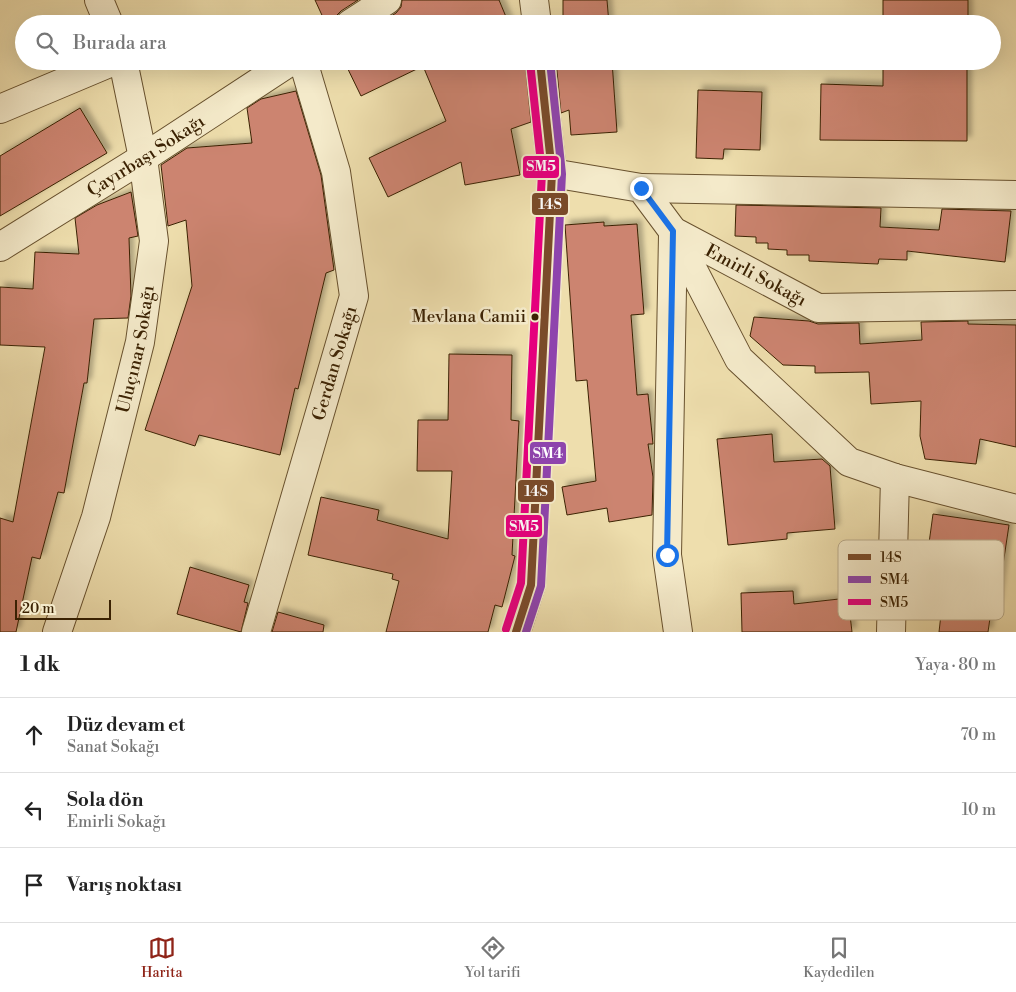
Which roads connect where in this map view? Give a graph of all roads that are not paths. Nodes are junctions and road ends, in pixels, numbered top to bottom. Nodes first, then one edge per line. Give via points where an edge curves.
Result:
1 (99, 0) edge
2 (387, 0) edge
3 (534, 0) edge
4 (105, 15) edge
5 (364, 15) edge
6 (535, 15) edge
7 (92, 70) edge
8 (125, 70) edge
9 (277, 70) edge
10 (306, 70) edge
11 (541, 70) edge
12 (0, 108) edge
13 (143, 158) junction
14 (552, 173) junction
15 (641, 188) junction
16 (1016, 195) edge
17 (673, 231) junction
18 (0, 247) edge
19 (1016, 305) edge
20 (895, 478) junction
21 (1016, 508) edge
22 (893, 540) edge
23 (57, 632) edge
24 (256, 632) edge
25 (516, 632) edge
26 (678, 632) edge

1 - 4 street
2 - 5 street
3 - 6 street
7 - 12 street
8 - 13 street, Uluçınar Sokağı
9 - 13 street, Çayırbaşı Sokağı
10 - 24 street, Gerdan Sokağı via 336,172 354,296
11 - 14 street
13 - 18 street, Çayırbaşı Sokağı
13 - 23 street, Uluçınar Sokağı via 154,241 140,342 96,517
14 - 15 street
14 - 25 street via 531,585
15 - 16 street
15 - 17 street, Emirli Sokağı
17 - 19 street, Emirli Sokağı via 818,308
17 - 20 street via 739,359 849,462
17 - 26 street via 667,555
20 - 21 street
20 - 22 street

